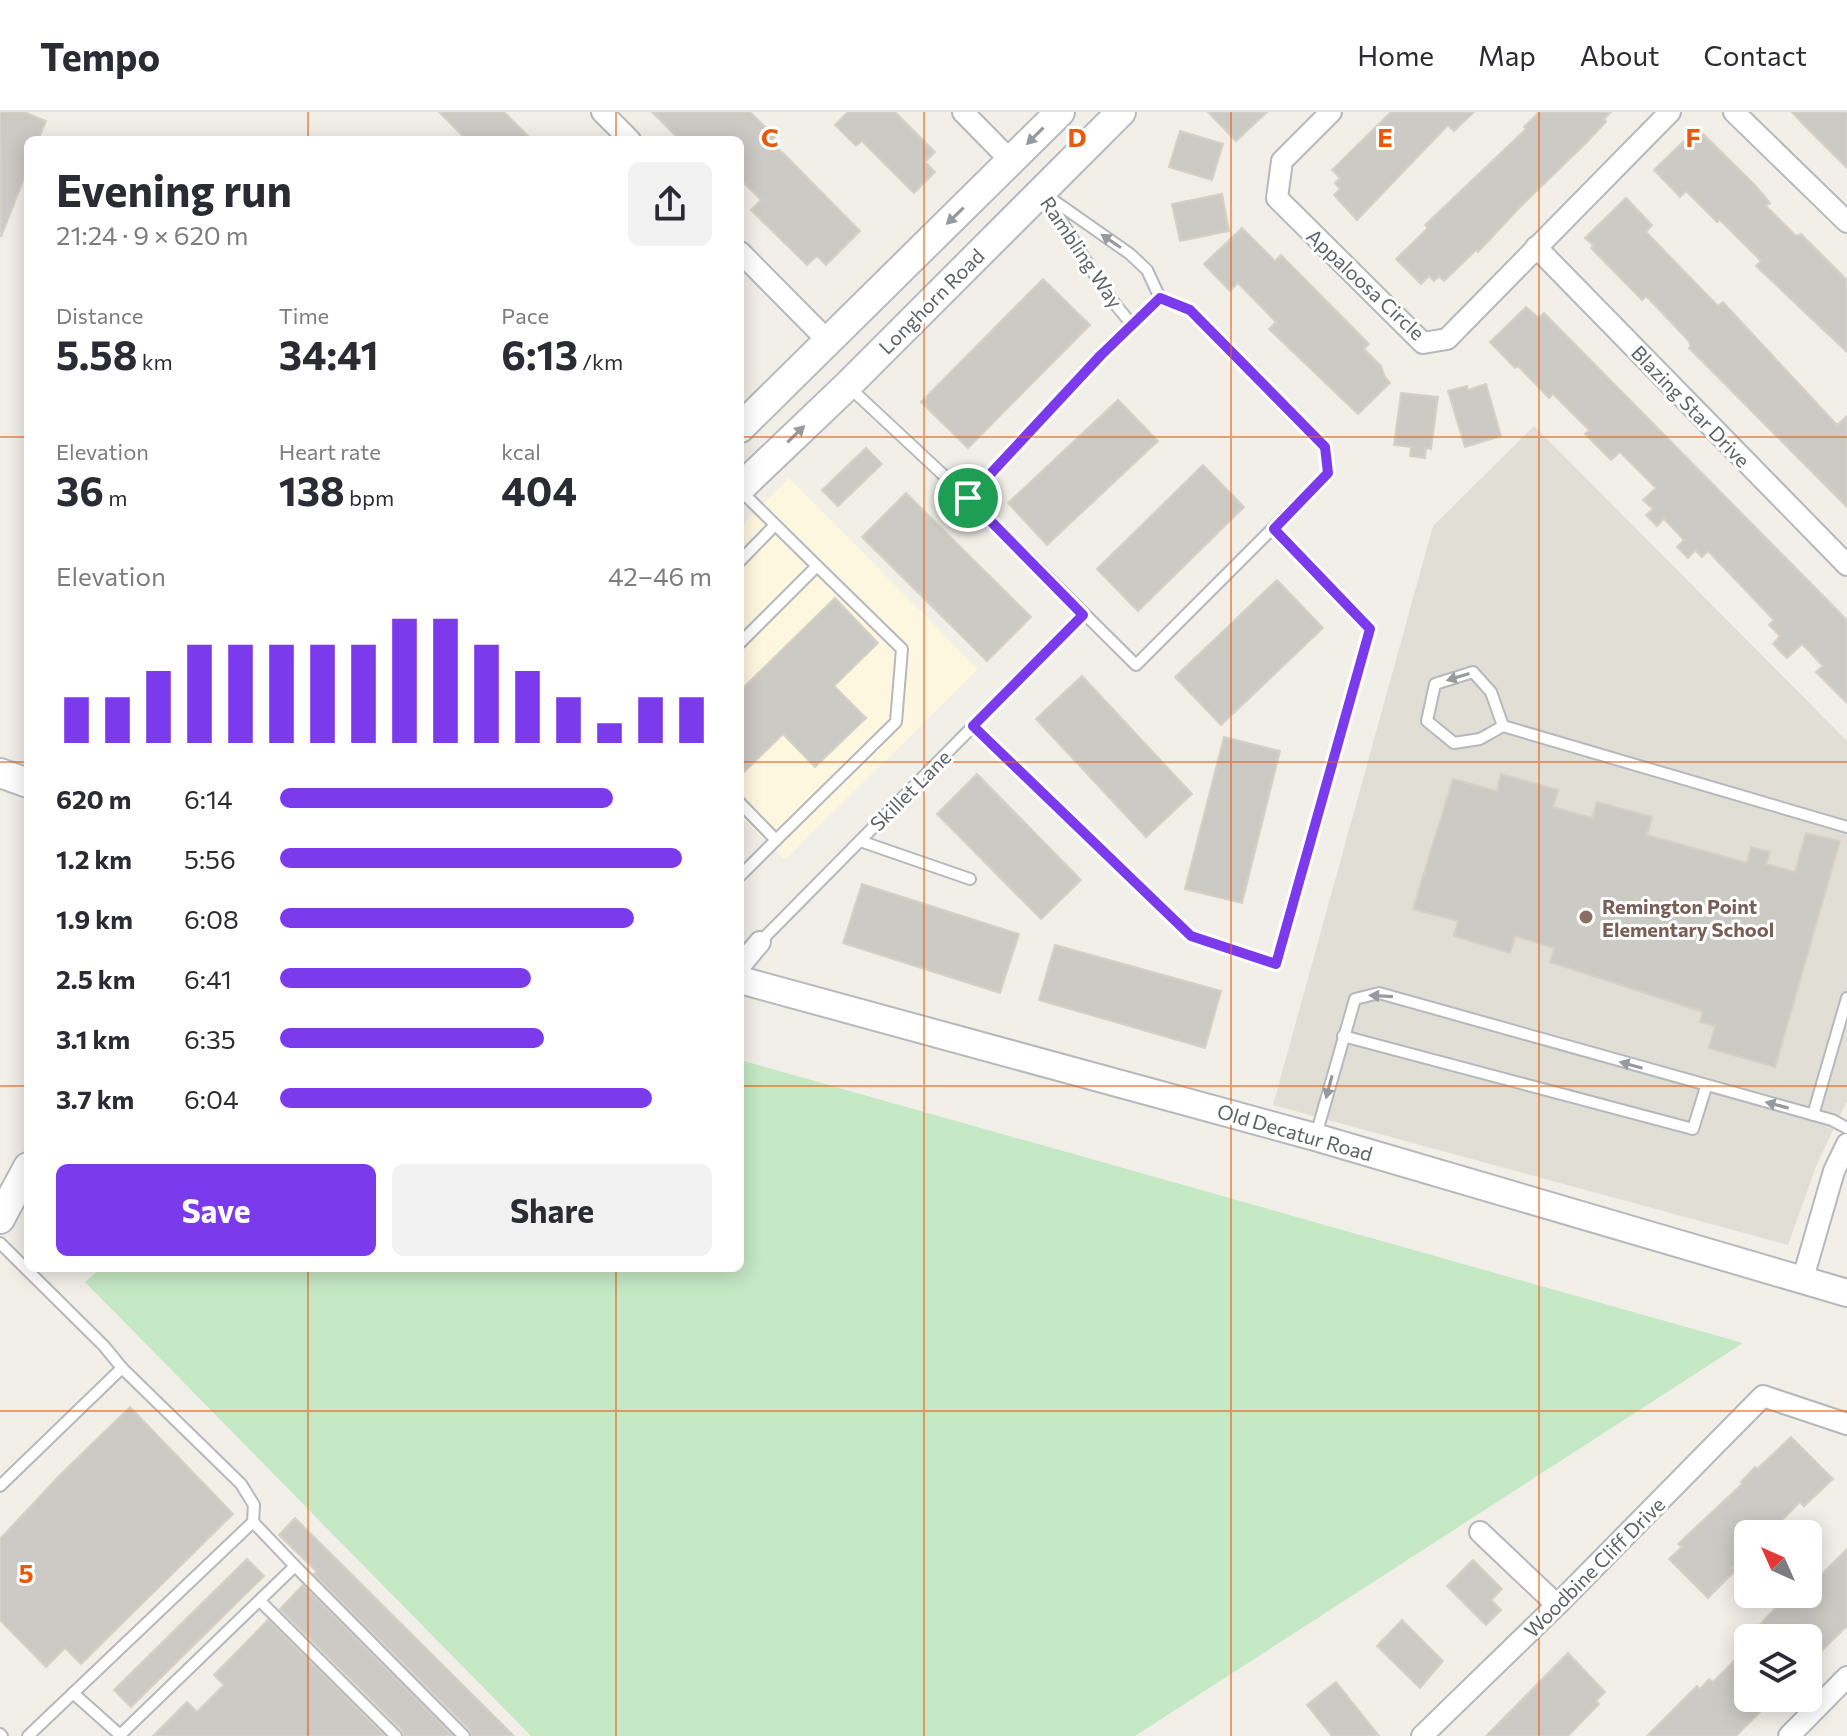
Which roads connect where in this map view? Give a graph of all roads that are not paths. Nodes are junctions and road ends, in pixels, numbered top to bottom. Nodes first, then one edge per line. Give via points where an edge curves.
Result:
1 (602, 112) edge
2 (963, 112) edge
3 (1060, 112) edge
4 (1121, 112) edge
5 (1331, 112) edge
6 (1670, 112) edge
7 (1734, 112) edge
8 (626, 136) edge
9 (1011, 161) junction
10 (1040, 190) junction
11 (1847, 222) edge
12 (1536, 247) junction
13 (744, 256) edge
14 (1160, 298) junction
15 (1133, 325) junction
16 (828, 341) junction
17 (847, 386) junction
18 (744, 424) edge
19 (744, 485) edge
20 (744, 493) edge
21 (968, 498) junction
22 (775, 525) junction
23 (1274, 529) junction
24 (744, 557) edge
25 (1847, 565) edge
26 (817, 566) junction
27 (1083, 615) junction
28 (744, 639) edge
29 (973, 726) junction
30 (1503, 726) junction
31 (0, 772) edge
32 (24, 780) edge
33 (744, 807) edge
34 (1847, 827) edge
35 (776, 840) junction
36 (860, 841) junction
37 (744, 872) edge
38 (970, 879) dead end
39 (760, 942) joint
40 (744, 961) edge
41 (744, 981) edge
42 (1847, 998) edge
43 (1343, 1036) junction
44 (1706, 1087) junction
45 (1813, 1115) junction
46 (1847, 1128) edge
47 (1315, 1137) junction
48 (1847, 1144) edge
49 (24, 1174) edge
50 (24, 1201) edge
51 (0, 1219) edge
52 (0, 1226) edge
53 (0, 1243) edge
54 (24, 1267) edge
55 (29, 1272) edge
56 (1803, 1278) junction
57 (1847, 1293) edge
58 (122, 1368) junction
59 (1847, 1424) edge
60 (0, 1486) edge
61 (253, 1522) junction
62 (1480, 1532) dead end
63 (295, 1566) junction
64 (260, 1601) junction
65 (1557, 1605) junction
66 (1847, 1677) edge
67 (73, 1693) junction
68 (28, 1736) edge
69 (120, 1736) edge
70 (396, 1736) edge
71 (464, 1736) edge
72 (1422, 1736) edge
73 (1789, 1736) edge

1 - 8 street
2 - 9 street
3 -> 9 main road
4 - 10 main road, Longhorn Road
5 - 12 street, Appaloosa Circle via 1282,161 1277,198 1423,343 1447,339
6 - 12 street, Appaloosa Circle
7 - 11 street
9 - 10 main road
9 -> 16 main road
14 -> 10 lane, Rambling Way via 1147,270 1130,254
10 - 15 lane, Rambling Way via 1109,298
10 - 17 main road, Longhorn Road
12 - 25 street, Blazing Star Drive
13 - 16 street
14 - 15 lane
14 - 23 lane via 1190,310 1325,447 1328,473
15 - 21 lane
16 - 18 main road
19 -> 17 main road, Longhorn Road
17 - 21 lane
20 - 22 lane
21 - 27 lane
22 - 24 lane
22 - 26 lane
23 - 27 lane via 1136,665
23 - 29 lane via 1370,629 1276,964 1191,936
26 - 28 lane
26 - 35 lane via 902,649 896,722
27 - 29 lane, Skillet Lane
29 - 36 lane, Skillet Lane
30 -> 30 lane via 1491,692 1473,672 1435,684 1427,721 1454,743 1480,739
30 - 34 lane
31 - 32 main road
33 - 35 lane
35 - 37 lane
36 - 38 lane
36 - 39 lane, Skillet Lane
39 - 40 street, Skillet Lane
41 - 47 street, Old Decatur Road
42 - 45 lane
44 -> 43 lane via 1379,993 1355,999
43 - 44 lane via 1693,1129
43 -> 47 lane
45 -> 44 lane
45 - 46 lane
47 - 56 street, Old Decatur Road
48 - 56 street
49 - 51 main road
50 - 52 main road
53 - 54 lane
55 - 58 lane
56 - 57 street, Old Decatur Road
58 - 60 lane
58 - 61 lane via 241,1484 254,1505
59 - 65 street, Woodbine Cliff Drive via 1763,1396
61 - 63 lane
61 - 67 lane
62 - 65 street
63 - 64 lane
63 - 71 lane
64 - 69 lane
64 - 70 lane
65 - 72 street, Woodbine Cliff Drive
66 - 73 street
67 - 68 lane
67 - 69 lane

